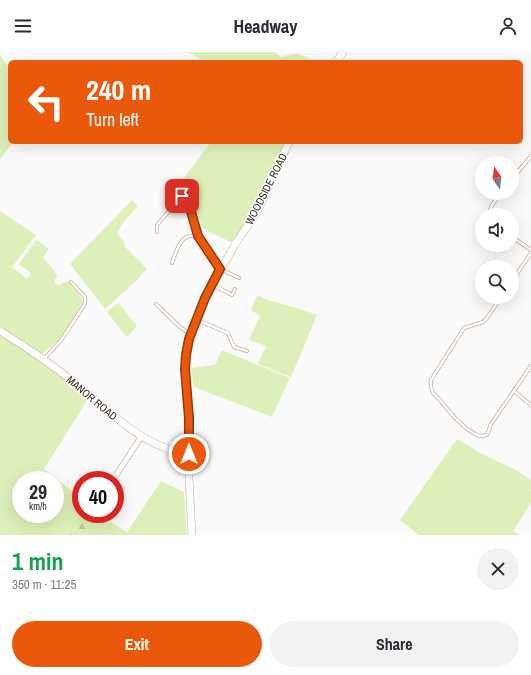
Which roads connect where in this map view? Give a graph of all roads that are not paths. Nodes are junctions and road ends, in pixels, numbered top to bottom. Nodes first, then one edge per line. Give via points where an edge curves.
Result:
1 (288, 144) edge
2 (531, 156) edge
3 (519, 171) edge
4 (175, 188) dead end
5 (182, 196) junction
6 (157, 232) dead end
7 (198, 236) junction
8 (519, 243) edge
9 (531, 252) edge
10 (172, 263) dead end
11 (220, 269) junction
12 (519, 270) edge
13 (239, 278) dead end
14 (71, 282) dead end
15 (212, 285) junction
16 (235, 289) dead end
17 (156, 304) dead end
18 (496, 304) edge
19 (197, 320) junction
20 (0, 331) edge
21 (191, 334) junction
22 (247, 351) dead end
23 (44, 360) junction
24 (531, 366) edge
25 (514, 391) junction
26 (531, 405) edge
27 (141, 436) junction
28 (189, 454) junction
29 (119, 471) edge
30 (192, 535) edge

1 - 11 street, WOODSIDE ROAD via 257,212
2 - 3 lane
4 - 5 lane
5 - 6 lane via 157,226
5 - 7 lane via 190,208
7 - 10 lane via 184,238
7 - 11 street
8 - 9 lane
9 - 12 lane
11 - 13 lane
11 - 15 street, WOODSIDE ROAD
14 - 23 lane via 84,297 85,304 62,339
15 - 16 lane via 232,295
15 - 19 street, WOODSIDE ROAD
17 - 21 lane
18 - 25 lane via 482,322 464,328 430,384 433,393 457,420 480,436 487,435 491,424
19 - 21 street, WOODSIDE ROAD
19 - 22 lane via 228,333 234,347
20 - 23 street, MANOR ROAD
21 - 28 street, WOODSIDE ROAD via 185,361
23 - 27 street, MANOR ROAD
24 - 25 lane
25 - 26 lane
27 - 28 street, MANOR ROAD via 173,452
27 - 29 street
28 - 30 street, WOODSIDE ROAD

